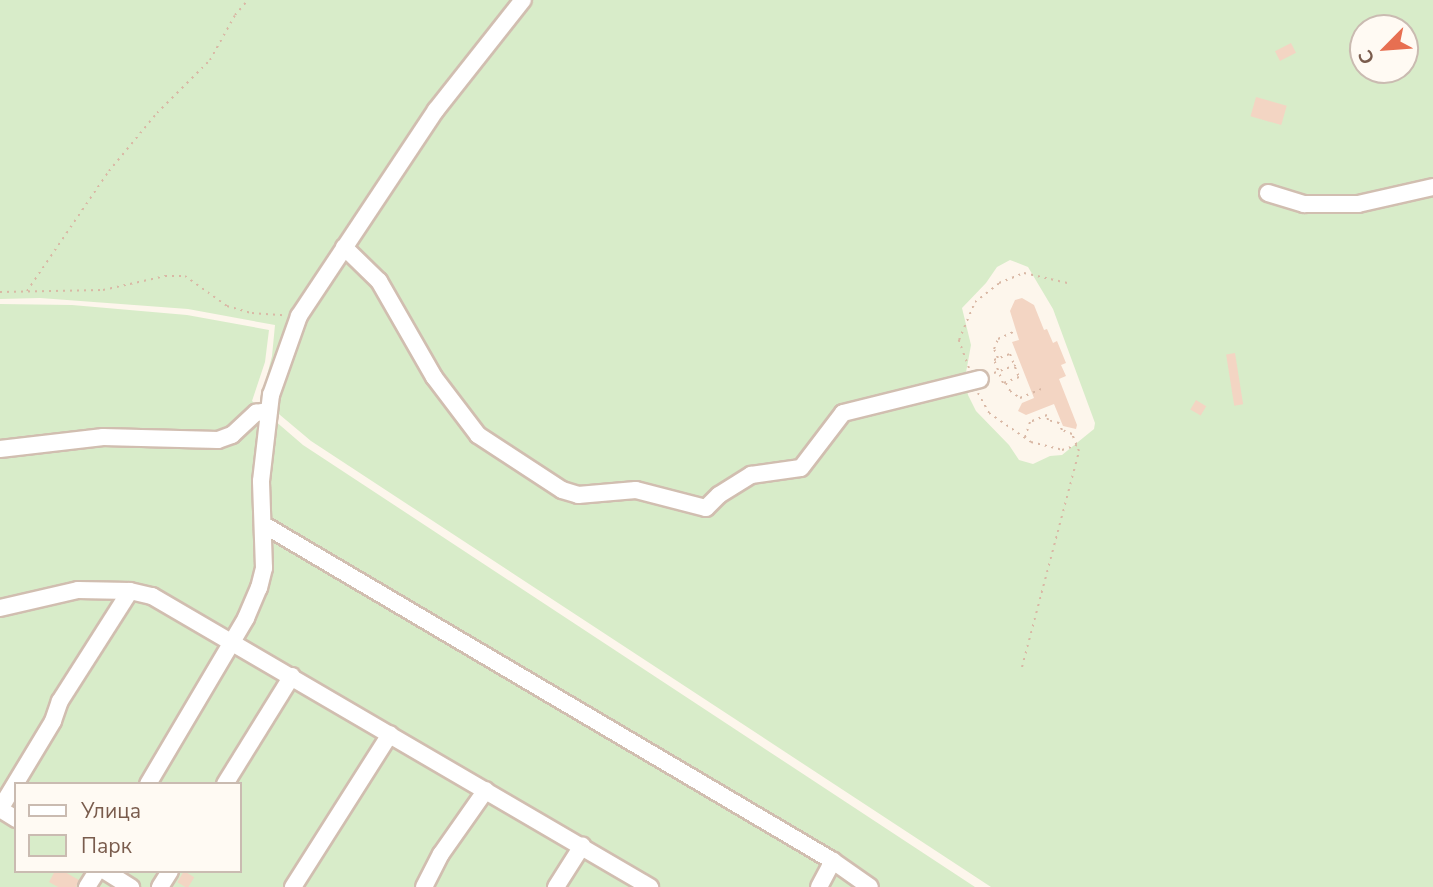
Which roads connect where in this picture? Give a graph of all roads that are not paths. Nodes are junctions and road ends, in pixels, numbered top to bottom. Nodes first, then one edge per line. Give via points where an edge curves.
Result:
1 (523, 0) edge
2 (1433, 187) edge
3 (1268, 193) dead end
4 (344, 247) junction
5 (977, 379) road end
6 (269, 411) junction
7 (0, 449) edge
8 (264, 525) junction
9 (130, 591) junction
10 (0, 608) edge
11 (232, 641) junction
12 (292, 676) junction
13 (390, 733) junction
14 (16, 782) edge
15 (149, 782) edge
16 (226, 782) edge
17 (14, 786) edge
18 (486, 790) junction
19 (0, 809) edge
20 (582, 846) junction
21 (833, 861) junction
22 (108, 873) edge
23 (131, 887) edge
24 (293, 887) edge
25 (424, 887) edge
26 (556, 887) edge
27 (650, 887) edge
28 (819, 887) edge
29 (870, 887) edge

1 - 4 lane via 436,110
2 - 3 lane via 1357,204 1304,204
4 - 5 lane via 379,281 434,377 478,435 562,490 578,495 636,490 706,508 751,475 801,468 843,412
4 - 6 lane via 299,316 278,370
6 - 7 lane via 256,413 232,435 218,440 103,437
6 - 8 lane via 261,481
8 - 11 lane via 259,589
8 - 21 lane
9 - 10 lane via 78,590
9 - 11 lane via 152,596
9 - 14 lane via 60,701 53,722
11 - 12 lane
11 - 15 lane
12 - 13 lane
12 - 16 lane
13 - 18 lane
13 - 24 lane
17 - 19 lane
18 - 20 lane
18 - 25 lane via 441,853
20 - 26 lane
20 - 27 lane
21 - 28 lane
21 - 29 lane
22 - 23 lane

